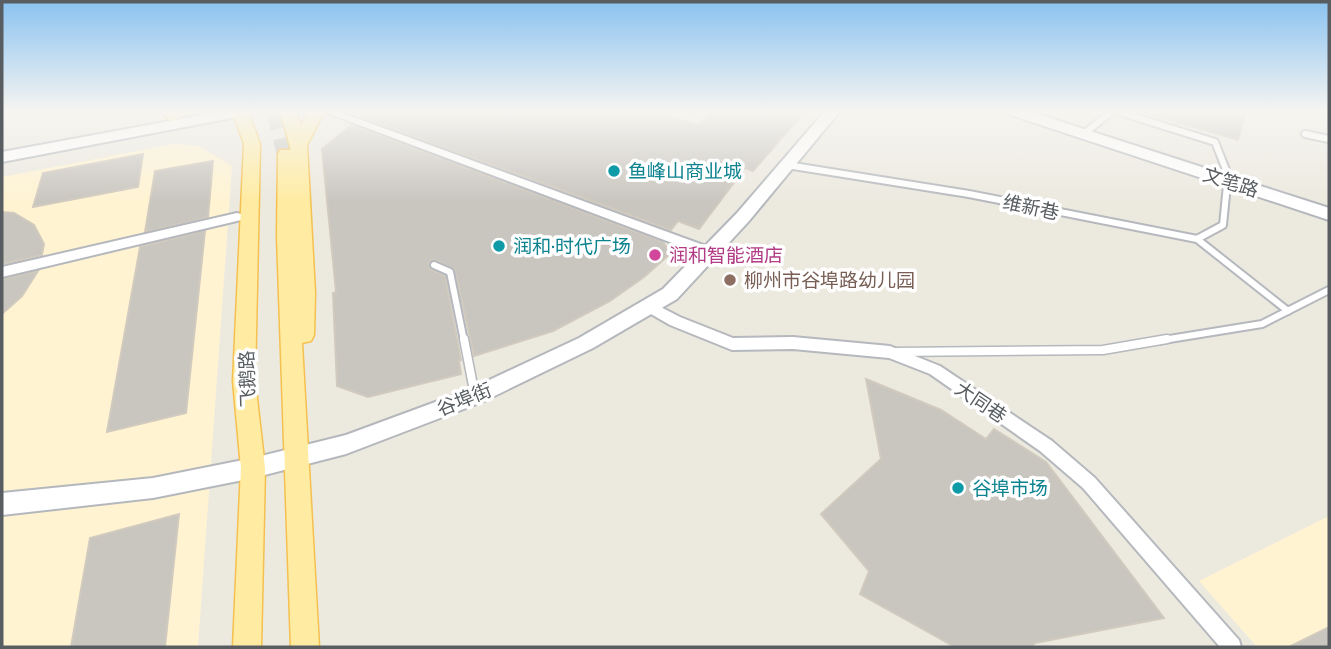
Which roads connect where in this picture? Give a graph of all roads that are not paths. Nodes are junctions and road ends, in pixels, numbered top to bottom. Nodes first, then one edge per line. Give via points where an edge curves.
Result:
1 (45, 141) edge
2 (84, 141) edge
3 (251, 141) edge
4 (291, 141) tunnel mouth
5 (297, 141) edge
6 (409, 141) edge
7 (807, 141) edge
8 (1108, 141) edge
9 (1213, 141) edge
10 (292, 149) junction
11 (2, 150) edge
12 (2, 157) edge
13 (787, 165) junction
14 (1227, 178) junction
15 (1329, 214) edge
16 (237, 217) dead end
17 (1197, 239) junction
18 (709, 252) junction
19 (434, 265) dead end
20 (2, 272) edge
21 (1329, 290) edge
22 (649, 306) junction
23 (1289, 311) junction
24 (890, 352) junction
25 (475, 397) junction
26 (296, 456) junction
27 (253, 468) junction
28 (2, 504) edge
29 (247, 647) edge
30 (305, 647) edge
31 (1232, 647) edge

1 - 11 street
2 - 12 street
3 - 27 main road, 飞鹅路 via 244,380
4 - 10 main road
5 - 10 main road
6 - 18 street
7 - 13 street, 谷埠街
8 - 14 street, 文笔路
9 - 14 lane
10 - 26 main road
13 - 17 lane, 维新巷 via 968,194
13 - 18 street, 谷埠街
14 - 15 street, 文笔路
14 - 17 lane via 1223,225
16 - 20 street
17 - 23 lane
18 - 22 street, 谷埠街 via 670,294
19 - 25 lane via 450,272
21 - 23 lane
22 - 24 street, 大同巷 via 732,344 793,343
22 - 25 street, 谷埠街 via 586,343
23 - 24 lane via 1262,324 1103,350
24 - 31 street, 大同巷 via 935,370 1046,446 1089,483
25 - 26 street, 谷埠街 via 346,444
26 - 27 street, 谷埠街
26 - 30 main road
27 - 28 street, 谷埠街 via 153,488
27 - 29 main road, 飞鹅路

